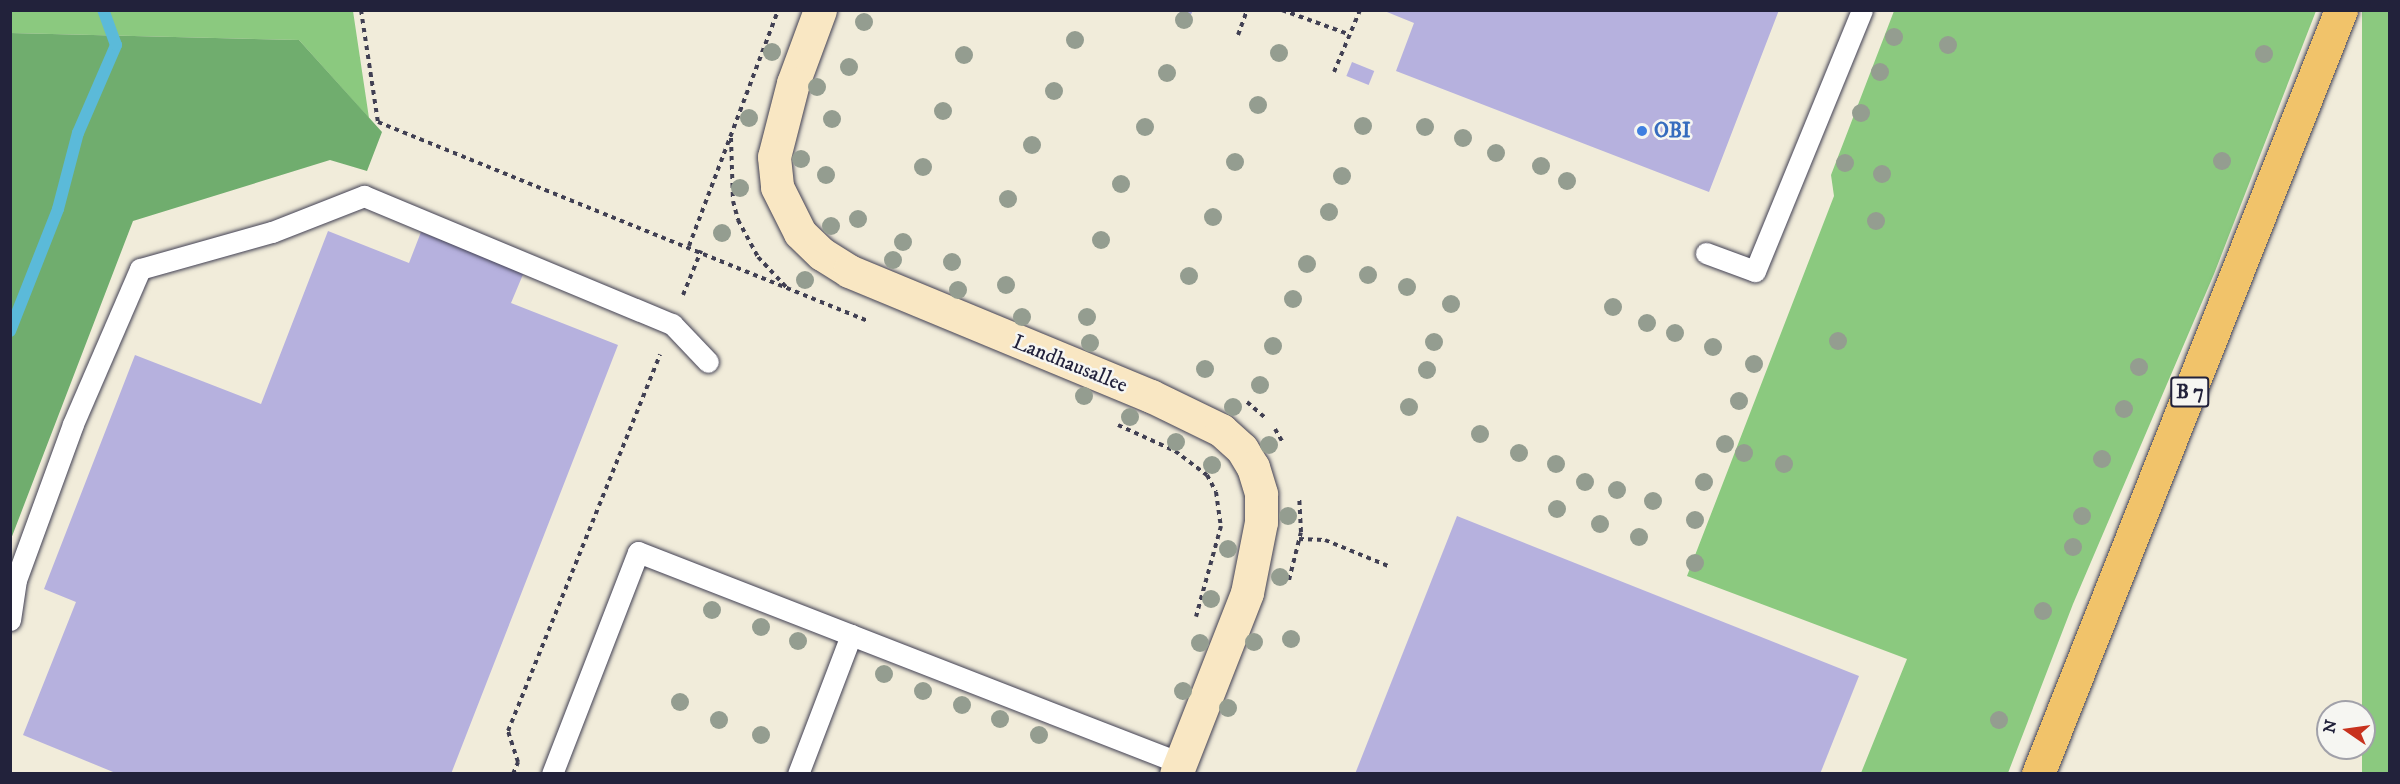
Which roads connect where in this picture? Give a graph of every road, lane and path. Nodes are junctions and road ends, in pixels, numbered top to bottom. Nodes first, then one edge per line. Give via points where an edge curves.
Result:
1 (361, 10) edge
2 (778, 10) edge
3 (820, 10) edge
4 (1247, 10) edge
5 (1360, 10) edge
6 (1862, 10) edge
7 (2341, 10) edge
8 (1285, 11) edge
9 (1348, 34) junction
10 (1238, 35) dead end
11 (1334, 72) dead end
12 (731, 135) junction
13 (689, 246) junction
14 (701, 251) junction
15 (1706, 253) dead end
16 (789, 290) junction
17 (873, 323) dead end
18 (672, 324) junction
19 (708, 362) dead end
20 (1110, 421) dead end
21 (1221, 526) junction
22 (1260, 532) junction
23 (1388, 566) dead end
24 (10, 620) edge
25 (1194, 624) dead end
26 (851, 635) junction
27 (1178, 768) edge
28 (513, 774) edge
29 (552, 774) edge
30 (798, 774) edge
31 (2038, 774) edge

1 - 13 path via 378,122
2 - 12 path
3 - 22 street, Landhausallee via 793,83 774,157 777,187 800,233 822,254 849,271 1151,396 1221,430 1242,449 1253,467 1261,494
4 - 10 path
5 - 9 path
6 - 15 lane via 1755,271
7 - 31 main road, B 7
8 - 9 path
9 - 11 path
12 - 13 path
12 - 16 path via 733,201 738,220 758,257
13 - 14 path
14 - 16 path
14 - 18 path
16 - 17 path
18 - 19 lane
18 - 24 lane via 363,196 272,232 140,269 69,435 16,580
18 - 28 path via 508,731 518,762
20 - 21 path via 1175,451 1207,475 1216,492
21 - 22 path
21 - 25 path
22 - 23 path via 1325,540
22 - 27 street, Landhausallee via 1246,593
26 - 27 lane
26 - 29 lane via 638,552
26 - 30 lane

